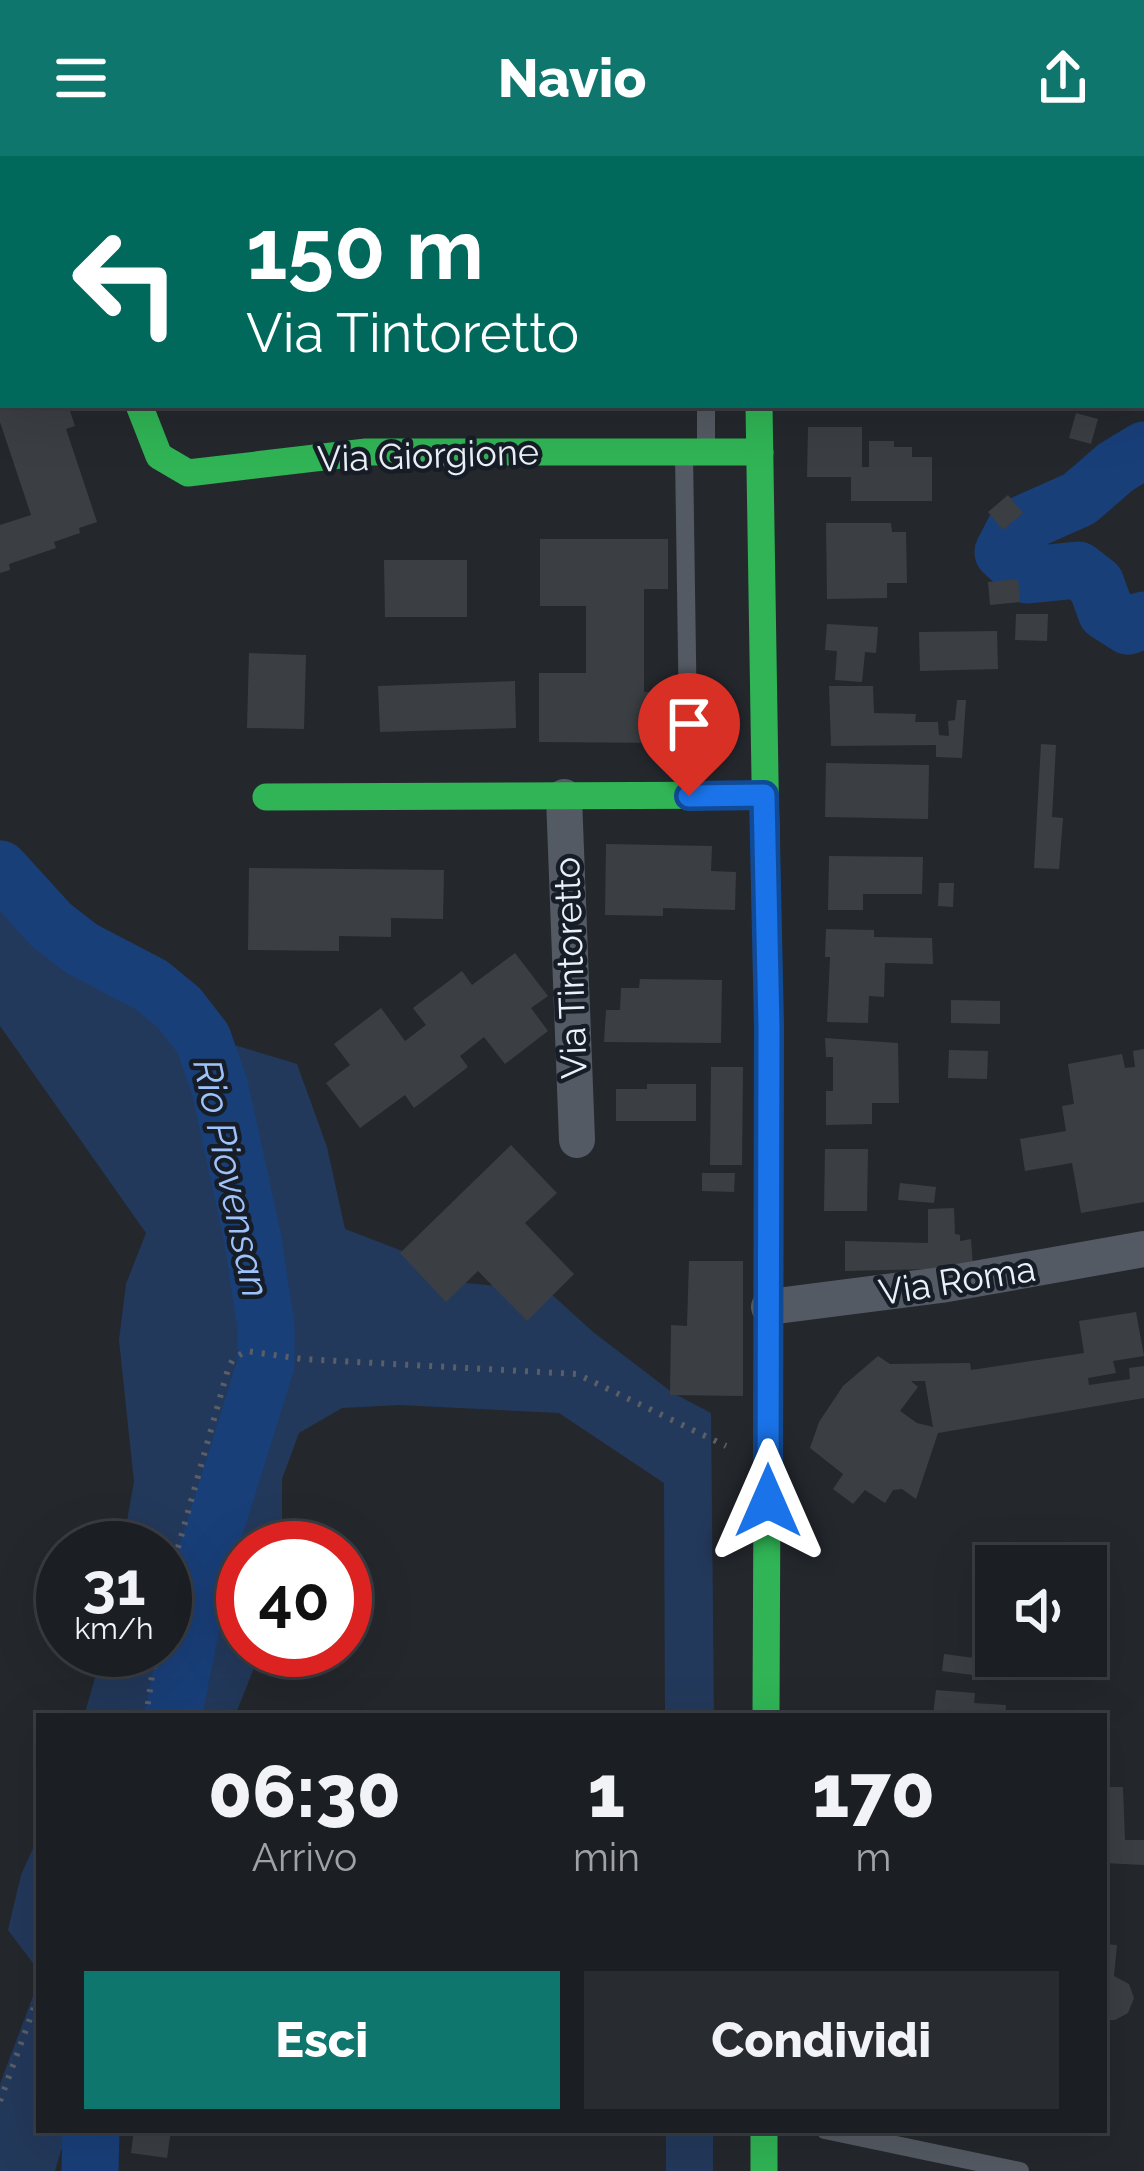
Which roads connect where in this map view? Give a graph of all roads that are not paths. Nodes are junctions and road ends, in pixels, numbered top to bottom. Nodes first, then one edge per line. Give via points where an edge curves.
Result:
1 (140, 408) edge
2 (705, 408) edge
3 (759, 408) edge
4 (695, 451) junction
5 (760, 452) junction
6 (764, 795) junction
7 (266, 796) dead end
8 (564, 796) junction
9 (689, 796) junction
10 (577, 1140) dead end
11 (1144, 1249) edge
12 (769, 1306) junction
13 (766, 1713) edge
14 (764, 2133) edge
15 (838, 2133) edge
16 (764, 2171) edge
17 (1020, 2171) edge

1 - 4 street, Via Giorgione via 158,456 188,473 367,452
2 - 4 lane
3 - 5 street
4 - 5 street, Via Giorgione
4 - 9 lane
5 - 6 street
6 - 9 street
6 - 12 street
7 - 8 street
8 - 9 street
8 - 10 street, Via Tintoretto
11 - 12 street, Via Roma
12 - 13 street
14 - 16 street
15 - 17 lane

